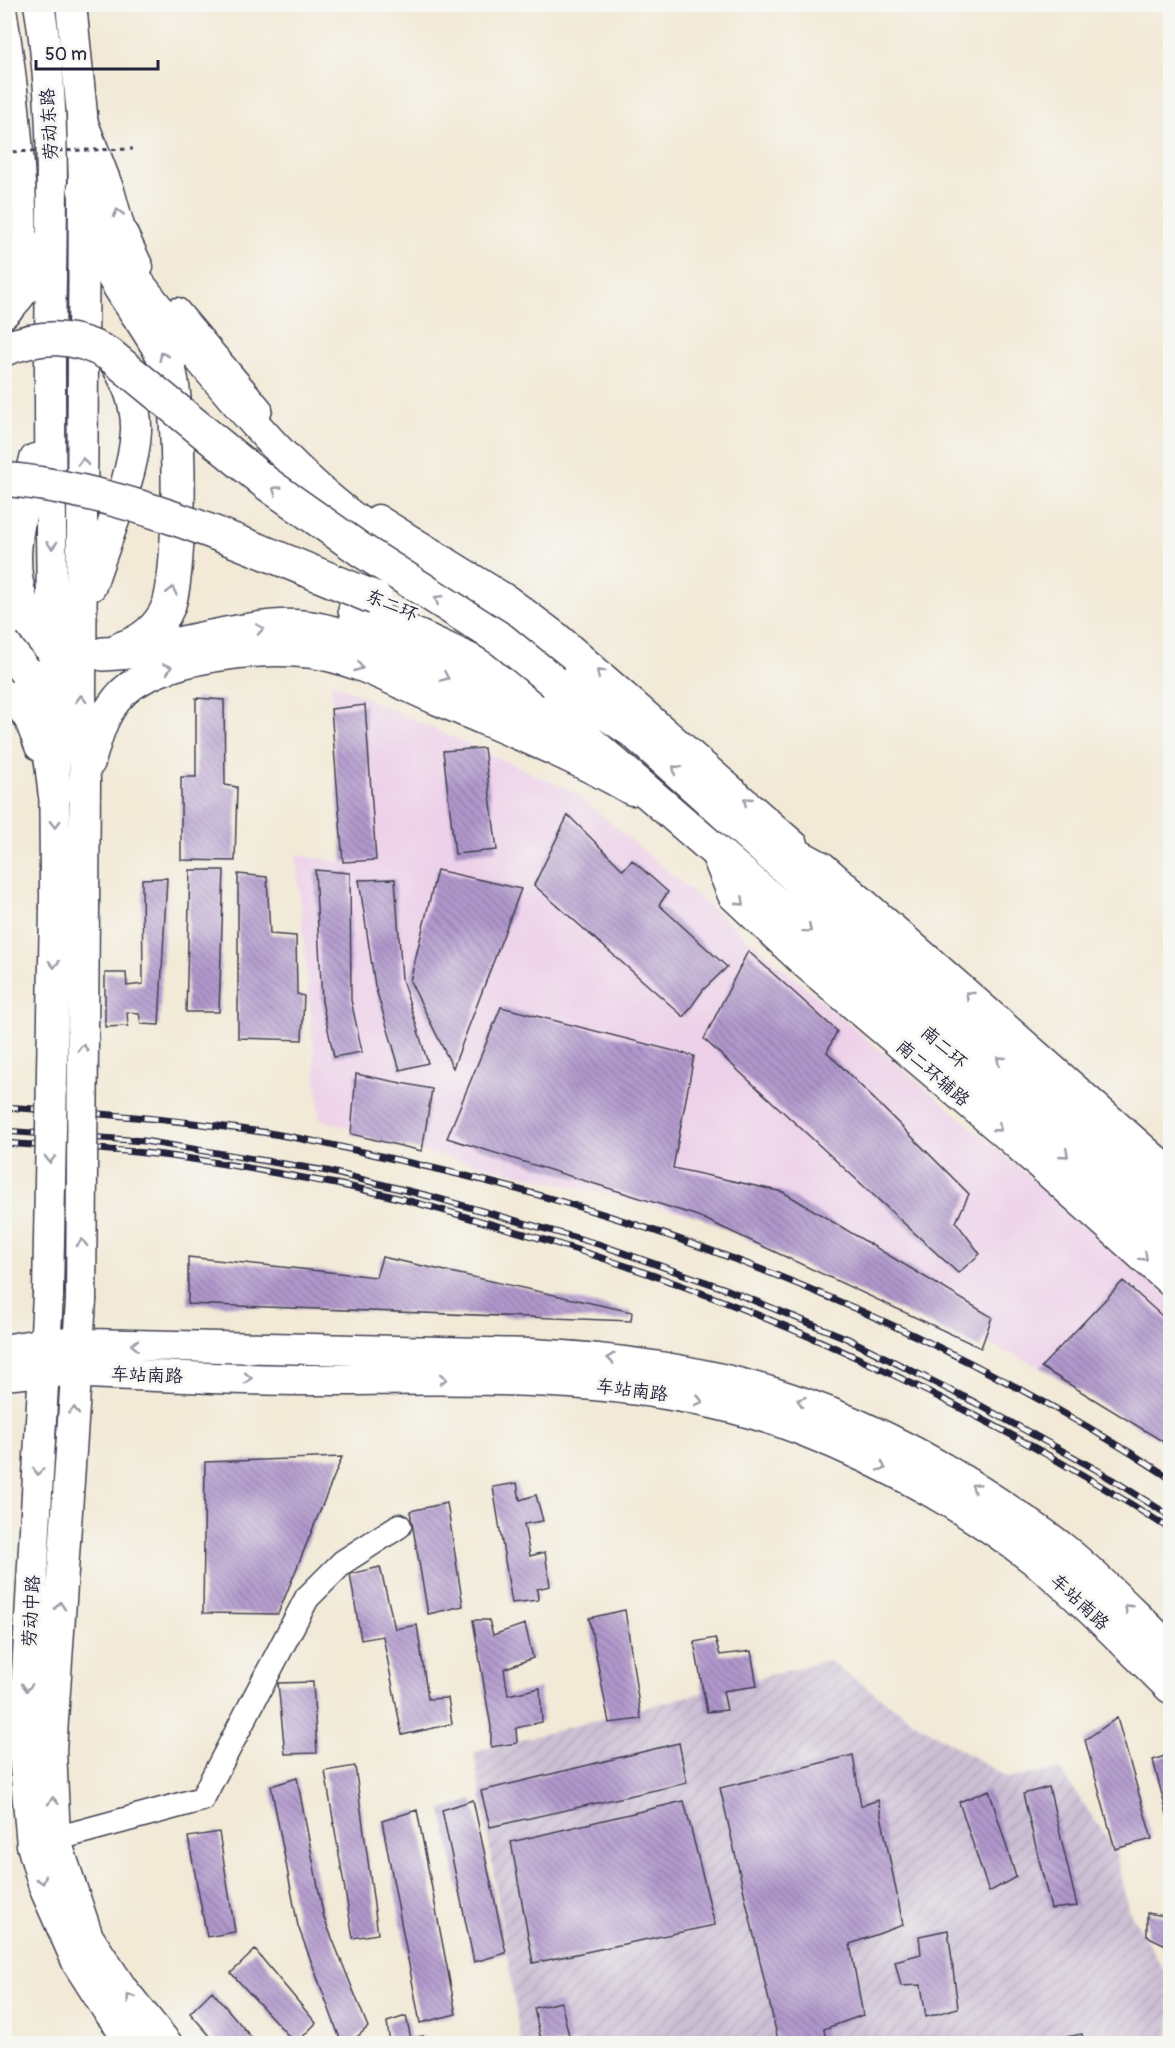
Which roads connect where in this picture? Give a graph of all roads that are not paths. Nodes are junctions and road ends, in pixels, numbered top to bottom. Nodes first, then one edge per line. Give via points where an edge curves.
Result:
1 (39, 4) edge
2 (71, 4) edge
3 (4, 9) edge
4 (8, 54) edge
5 (82, 114) junction
6 (51, 171) junction
7 (84, 189) junction
8 (11, 287) edge
9 (4, 313) edge
10 (10, 349) edge
11 (110, 355) junction
12 (50, 380) junction
13 (4, 479) edge
14 (4, 499) edge
15 (82, 615) junction
16 (4, 616) edge
17 (44, 642) joint
18 (4, 645) edge
19 (15, 676) edge
20 (554, 682) junction
21 (634, 732) junction
22 (618, 764) junction
23 (86, 782) junction
24 (55, 793) junction
25 (677, 818) junction
26 (736, 821) junction
27 (715, 851) junction
28 (822, 867) junction
29 (70, 905) junction
30 (1170, 1173) edge
31 (1170, 1209) edge
32 (1170, 1245) edge
33 (1170, 1281) edge
34 (4, 1350) edge
35 (44, 1357) junction
36 (78, 1358) junction
37 (4, 1375) edge
38 (399, 1526) dead end
39 (1170, 1648) edge
40 (1170, 1688) edge
41 (43, 1842) junction
42 (134, 2043) edge
43 (166, 2043) edge

1 - 6 main road, 劳动东路
2 - 5 main road
3 - 4 street
4 - 8 street via 24,209 23,246
5 - 7 main road
28 -> 5 street via 557,634 510,599 358,505 297,456 135,259
6 - 8 street via 35,240
6 - 9 main road via 45,242 35,275
6 - 12 main road
15 -> 7 main road
7 - 21 main road via 126,267 283,457 364,525 536,641
7 - 22 highway via 111,272 168,367 175,397 178,450 174,584 168,608 155,627 138,641 103,654 131,653 274,627 326,630 475,689
10 - 11 highway, bridge via 55,337 74,339
11 - 15 main road, bridge via 129,391 136,431 123,490
20 -> 11 highway, bridge via 502,640 361,550 266,483
12 - 17 main road via 14,549 14,590 22,614
12 -> 24 main road
13 - 20 highway, 东二环, bridge via 96,495 225,538 441,625
14 - 22 highway, 东二环 via 93,515 186,543 445,648 540,699
23 -> 15 main road
16 - 17 highway
18 - 19 highway, bridge
19 - 24 highway via 40,699
20 - 21 highway, 东二环
26 -> 21 highway, 东二环
22 - 25 highway, 东二环
23 -> 25 main road via 104,718 118,697 135,684 164,670 264,651 326,655 562,753
23 - 29 main road
24 -> 29 main road
25 - 27 highway, 东二环
26 - 28 main road
31 -> 26 highway, 南二环
27 -> 32 highway, 南二环
27 -> 33 main road, 南二环辅路 via 733,895 806,964
30 -> 28 main road
29 -> 35 main road, 劳动中路, bridge
36 -> 29 main road, 劳动中路, bridge via 81,1301
34 - 35 main road, 车站南路
35 - 36 main road, 车站南路
35 - 37 main road, 车站南路
35 -> 41 main road, 劳动中路 via 23,1745
39 -> 36 main road, 车站南路 via 1064,1548 965,1480 862,1426 769,1390 662,1365 599,1357 191,1346
36 -> 40 main road, 车站南路 via 189,1377 477,1379 641,1389 760,1417 802,1430 858,1455 988,1528 1050,1573
41 -> 36 main road, 劳动中路
38 - 41 street via 343,1562 307,1598 202,1800
41 -> 42 main road, 劳动中路 via 44,1887 78,1964
43 -> 41 main road, 劳动中路 via 123,1990 88,1936

